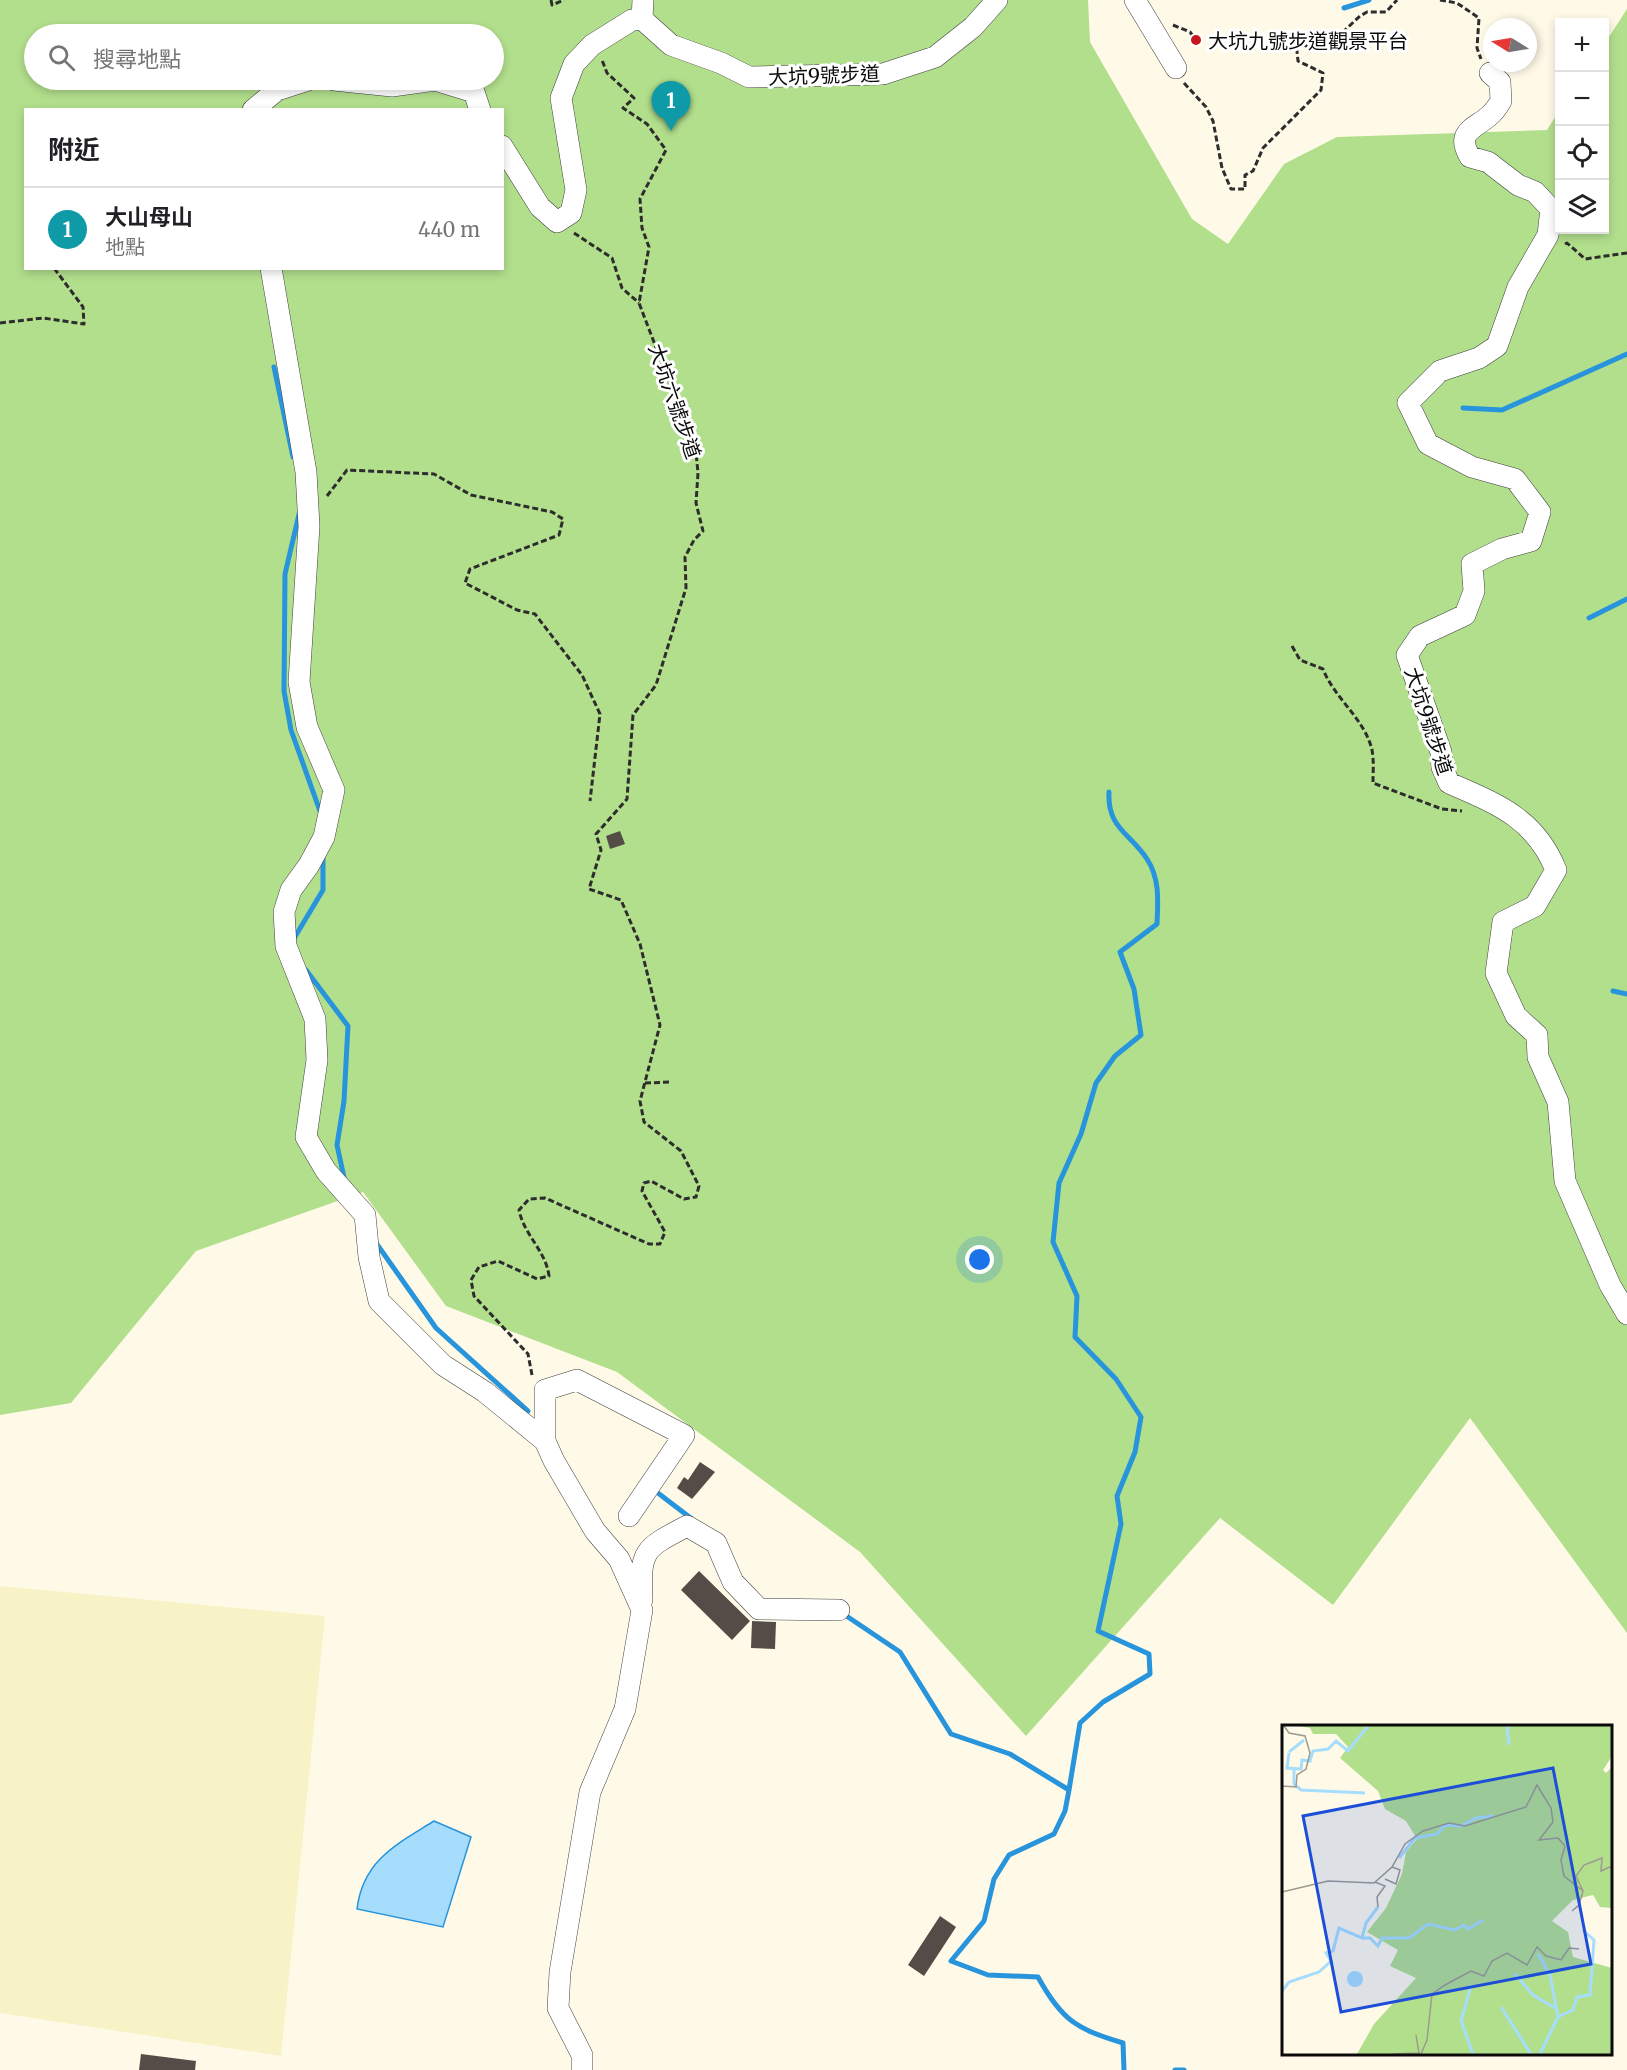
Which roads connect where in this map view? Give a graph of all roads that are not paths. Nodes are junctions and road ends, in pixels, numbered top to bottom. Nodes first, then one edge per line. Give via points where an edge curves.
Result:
1 (997, 0) edge
2 (1135, 0) edge
3 (642, 10) edge
4 (1176, 68) dead end
5 (1490, 73) road end
6 (277, 90) edge
7 (468, 90) edge
8 (256, 108) edge
9 (479, 108) edge
10 (504, 149) edge
11 (271, 270) edge
12 (1627, 1314) edge
13 (545, 1441) junction
14 (628, 1516) dead end
15 (642, 1610) junction
16 (839, 1610) dead end
17 (582, 2070) edge

1 - 3 lane, 大坑9號步道 via 973,27 935,57 883,74 749,77 671,45
2 - 4 lane
3 - 10 lane via 592,45 574,64 561,98 576,190 572,213 557,222 540,207
5 - 12 lane, 大坑9號步道 via 1500,82 1502,101 1490,116 1469,130 1464,148 1470,157 1488,162 1518,185 1535,192 1551,208 1548,235 1518,287 1497,346 1440,371 1408,404 1428,444 1472,467 1515,479 1540,512 1531,541 1502,549 1472,564 1474,591 1465,615 1420,636 1407,655 1449,783 1488,800 1528,825 1549,853 1556,870 1535,906 1503,922 1496,972 1516,1016 1537,1035 1538,1057 1557,1102 1566,1181 1610,1285
6 - 8 lane
7 - 9 lane via 474,92
11 - 13 lane via 306,472 309,526 299,681 307,727 334,790 324,837 291,890 284,912 286,946 315,1019 317,1060 306,1137 326,1171 365,1215 379,1301 443,1365 485,1392
13 - 14 lane via 545,1390 577,1380 684,1434
13 - 15 lane via 595,1531 619,1559
15 - 16 lane via 641,1565 654,1544 687,1527 716,1543 733,1582 759,1609
15 - 17 lane via 625,1709 590,1792 560,1972 558,2008 582,2055

